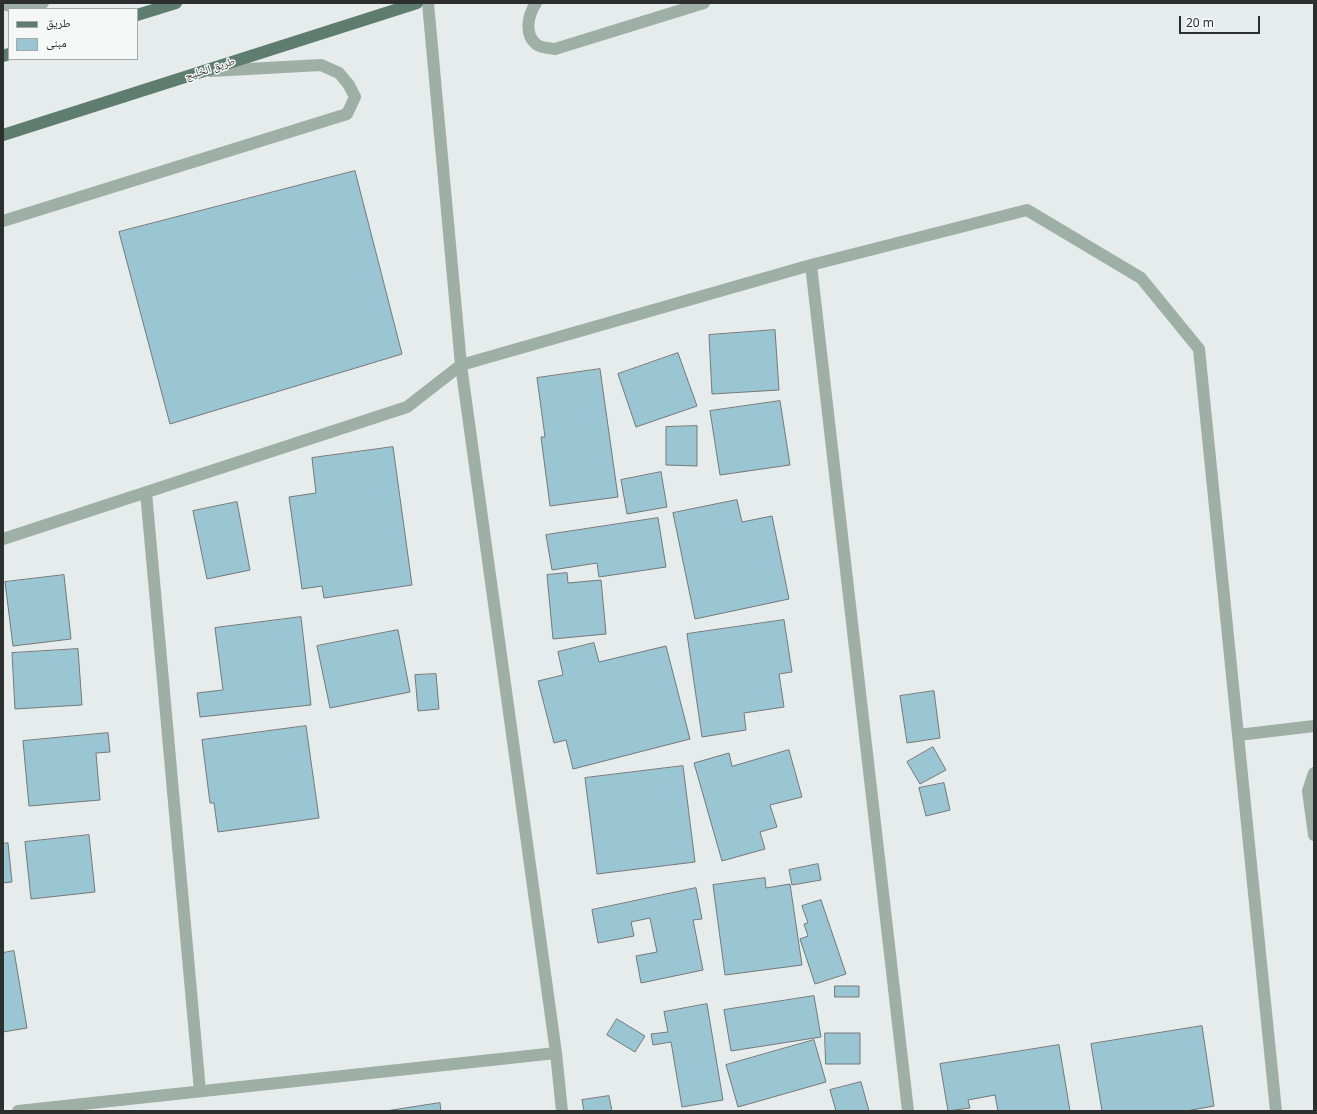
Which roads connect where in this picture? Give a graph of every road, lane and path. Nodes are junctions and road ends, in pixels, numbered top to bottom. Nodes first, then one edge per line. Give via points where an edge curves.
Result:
1 (43, 3) edge
2 (176, 3) edge
3 (417, 3) edge
4 (428, 3) edge
5 (536, 3) edge
6 (704, 3) edge
7 (3, 4) edge
8 (138, 15) edge
9 (204, 71) junction
10 (3, 135) edge
11 (3, 221) edge
12 (811, 265) junction
13 (461, 365) junction
14 (146, 492) junction
15 (3, 539) edge
16 (1314, 726) edge
17 (1238, 735) junction
18 (1314, 773) edge
19 (1314, 835) edge
20 (556, 1053) junction
21 (200, 1091) junction
22 (18, 1111) edge
23 (562, 1111) edge
24 (908, 1111) edge
25 (1276, 1111) edge

1 - 7 street via 14,7
2 - 8 main road
3 - 9 main road, طريق الخليج
4 - 13 street
5 - 6 street via 529,21 528,35 537,46 555,49
9 - 10 main road, طريق الخليج
9 - 11 street via 321,65 339,74 355,97 347,114
12 - 13 street
12 - 17 street via 1027,210 1140,278 1199,349
12 - 24 street
13 - 14 street via 407,407
13 - 20 street
14 - 15 street
14 - 21 street
16 - 17 street
17 - 25 street
18 - 19 street via 1308,791
20 - 21 street
20 - 23 street
21 - 22 street

